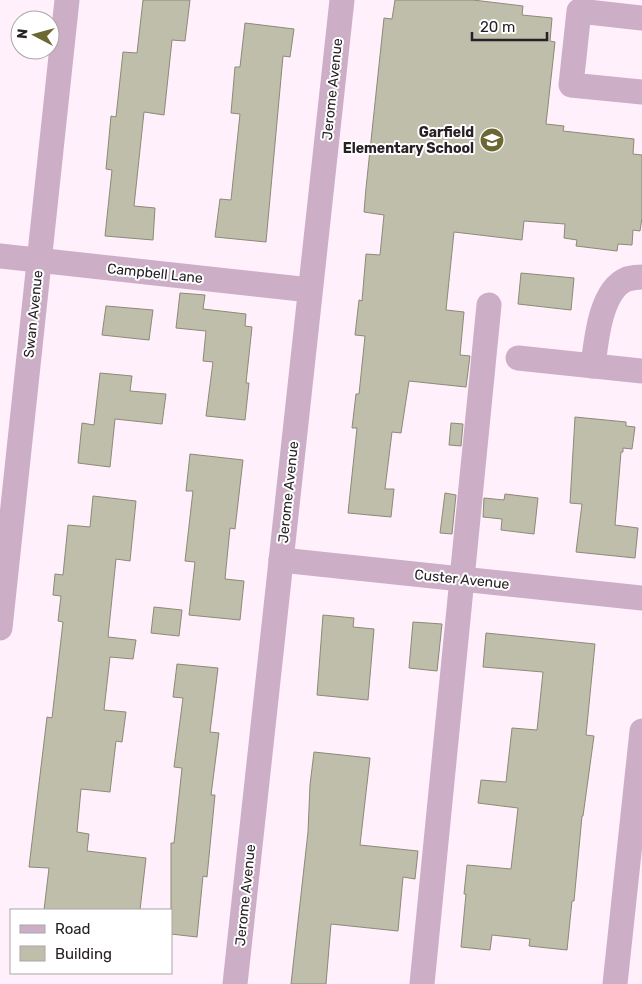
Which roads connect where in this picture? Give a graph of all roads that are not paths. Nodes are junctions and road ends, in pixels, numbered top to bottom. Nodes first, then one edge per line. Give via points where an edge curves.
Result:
1 (67, 0) edge
2 (342, 0) edge
3 (642, 18) edge
4 (642, 92) edge
5 (0, 256) edge
6 (39, 260) junction
7 (642, 276) edge
8 (310, 290) junction
9 (489, 305) dead end
10 (518, 358) dead end
11 (593, 366) junction
12 (642, 371) edge
13 (281, 560) junction
14 (462, 579) junction
15 (642, 598) edge
16 (0, 628) edge
17 (642, 731) edge
18 (235, 984) edge
19 (422, 984) edge
20 (615, 984) edge

1 - 6 street, Swan Avenue
2 - 8 street, Jerome Avenue
3 - 4 street via 579,11 571,85
5 - 6 street, Campbell Lane
6 - 8 street, Campbell Lane
6 - 16 street, Swan Avenue
7 - 11 street via 627,279 609,298 598,327
8 - 13 street, Jerome Avenue
9 - 14 street
10 - 11 street
11 - 12 street
13 - 14 street, Custer Avenue
13 - 18 street, Jerome Avenue
14 - 15 street, Custer Avenue
14 - 19 street
17 - 20 street

